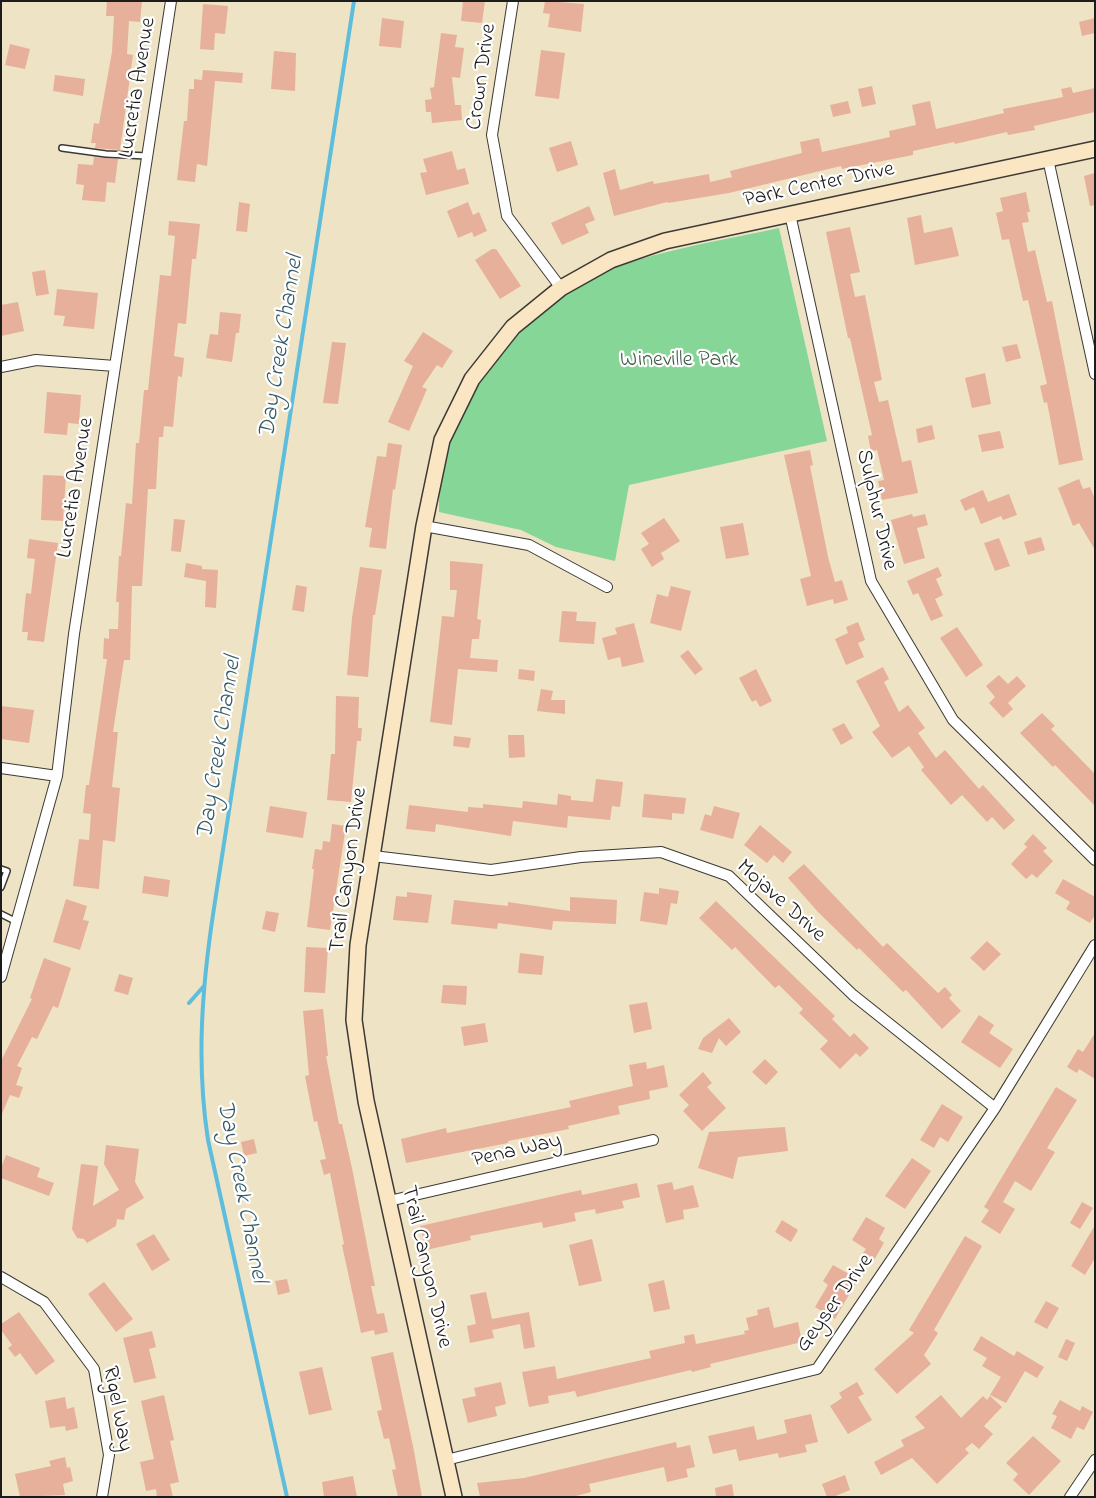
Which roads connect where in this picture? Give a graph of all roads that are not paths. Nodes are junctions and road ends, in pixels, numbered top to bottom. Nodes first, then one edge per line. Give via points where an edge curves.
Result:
1 (171, 1) edge
2 (512, 1) edge
3 (62, 148) dead end
4 (1095, 149) edge
5 (147, 156) junction
6 (1048, 159) junction
7 (790, 214) junction
8 (561, 288) junction
9 (114, 366) junction
10 (1, 367) edge
11 (1095, 374) edge
12 (424, 526) junction
13 (607, 587) dead end
14 (1, 768) edge
15 (57, 776) junction
16 (373, 856) junction
17 (1095, 860) edge
18 (1, 869) edge
19 (1, 887) edge
20 (1, 914) edge
21 (18, 922) junction
22 (1095, 945) edge
23 (1, 977) edge
24 (995, 1108) junction
25 (653, 1140) dead end
26 (389, 1201) junction
27 (1, 1277) edge
28 (446, 1460) junction
29 (1095, 1460) edge
30 (102, 1497) edge
31 (454, 1497) edge
32 (1070, 1497) edge

1 - 5 street, Lucretia Avenue
2 - 8 street, Crown Drive via 492,135 507,216
3 - 5 lane
4 - 6 street, Park Center Drive
5 - 9 street, Lucretia Avenue
6 - 7 street, Park Center Drive
6 - 11 street
7 - 8 street, Park Center Drive via 665,241 611,260
7 - 17 street, Sulphur Drive via 871,581 952,720
8 - 12 street, Trail Canyon Drive via 513,327 472,379 442,440
9 - 10 street via 36,360
9 - 15 street, Lucretia Avenue via 74,634
12 - 13 street via 529,545
12 - 16 street, Trail Canyon Drive
14 - 15 street
15 - 21 street, Lucretia Avenue
16 - 24 street, Mojave Drive via 491,870 581,857 661,852 729,876 853,994
16 - 26 street, Trail Canyon Drive via 358,945 354,1020 366,1101
18 - 19 lane via 7,871
20 - 21 lane
21 - 23 street, Lucretia Avenue
22 - 24 street, Geyser Drive
24 - 28 street, Geyser Drive via 817,1369
25 - 26 street, Pena Way
26 - 28 street, Trail Canyon Drive
27 - 30 street, Rigel Way via 44,1302 94,1369 109,1455
28 - 31 street, Trail Canyon Drive
29 - 32 street

